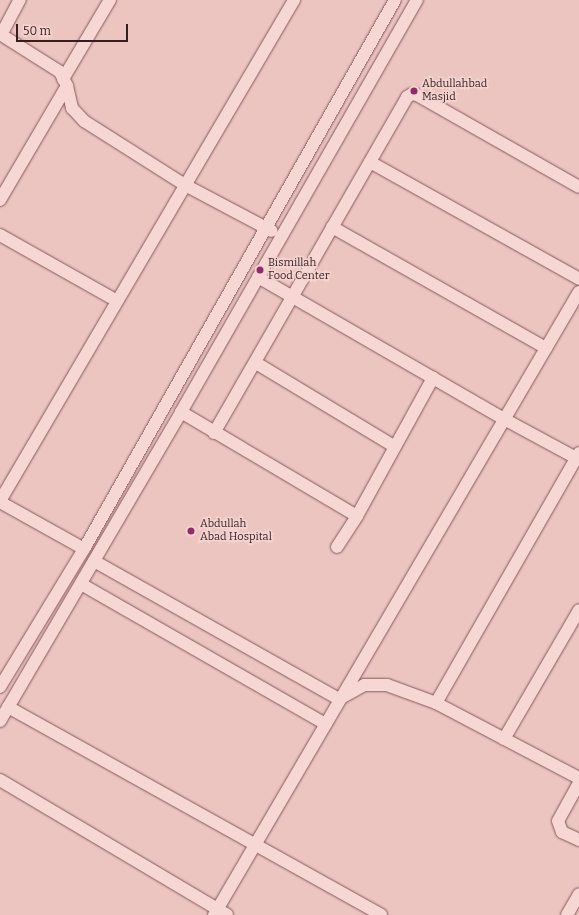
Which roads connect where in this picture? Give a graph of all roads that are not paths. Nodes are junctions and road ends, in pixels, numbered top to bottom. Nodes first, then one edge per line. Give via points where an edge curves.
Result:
1 (20, 0) edge
2 (110, 0) edge
3 (294, 0) edge
4 (395, 0) edge
5 (417, 0) edge
6 (1, 34) edge
7 (65, 82) junction
8 (370, 162) junction
9 (185, 185) junction
10 (579, 187) edge
11 (0, 200) edge
12 (332, 227) junction
13 (266, 228) junction
14 (0, 235) edge
15 (282, 236) junction
16 (258, 277) junction
17 (579, 279) edge
18 (579, 292) edge
19 (292, 296) junction
20 (117, 301) junction
21 (546, 348) junction
22 (256, 363) junction
23 (433, 378) junction
24 (181, 412) junction
25 (504, 419) junction
26 (214, 433) junction
27 (395, 446) junction
28 (578, 455) edge
29 (0, 501) edge
30 (357, 516) junction
31 (336, 547) dead end
32 (84, 549) junction
33 (94, 560) junction
34 (80, 584) junction
35 (579, 610) edge
36 (0, 687) edge
37 (339, 699) junction
38 (436, 703) junction
39 (8, 707) junction
40 (0, 721) edge
41 (324, 724) junction
42 (504, 739) junction
43 (579, 778) edge
44 (0, 780) edge
45 (579, 783) edge
46 (579, 840) edge
47 (255, 844) junction
48 (579, 894) edge
49 (219, 913) edge
50 (381, 915) edge
51 (567, 915) edge

1 - 6 street
2 - 7 street
3 - 9 street
4 - 13 street
5 - 15 street
6 - 7 street via 60,72
7 - 9 street via 72,108 84,121
7 - 11 street
8 - 10 street via 407,97 412,94
8 - 12 street
8 - 17 street
9 - 13 street
9 - 20 street
12 - 19 street
12 - 21 street
13 - 15 street
13 - 32 street
14 - 20 street
15 - 16 street
16 - 19 street
16 - 24 street
18 - 21 street
19 - 22 street
19 - 23 street
20 - 29 street
21 - 25 street
22 - 26 street
22 - 27 street
23 - 25 street
23 - 27 street
24 - 26 street
24 - 33 street
25 - 28 street
25 - 37 street
26 - 30 street
27 - 30 street
28 - 38 street
29 - 32 street
30 - 31 street
32 - 36 street
33 - 34 street
33 - 37 street
34 - 39 street
34 - 41 street
35 - 42 street
37 - 38 street via 364,685 387,685
37 - 41 street
38 - 42 street
39 - 40 street
39 - 47 street
41 - 47 street
42 - 43 street
44 - 49 street
45 - 46 street via 558,821 562,832
47 - 49 street
47 - 50 street
48 - 51 street

